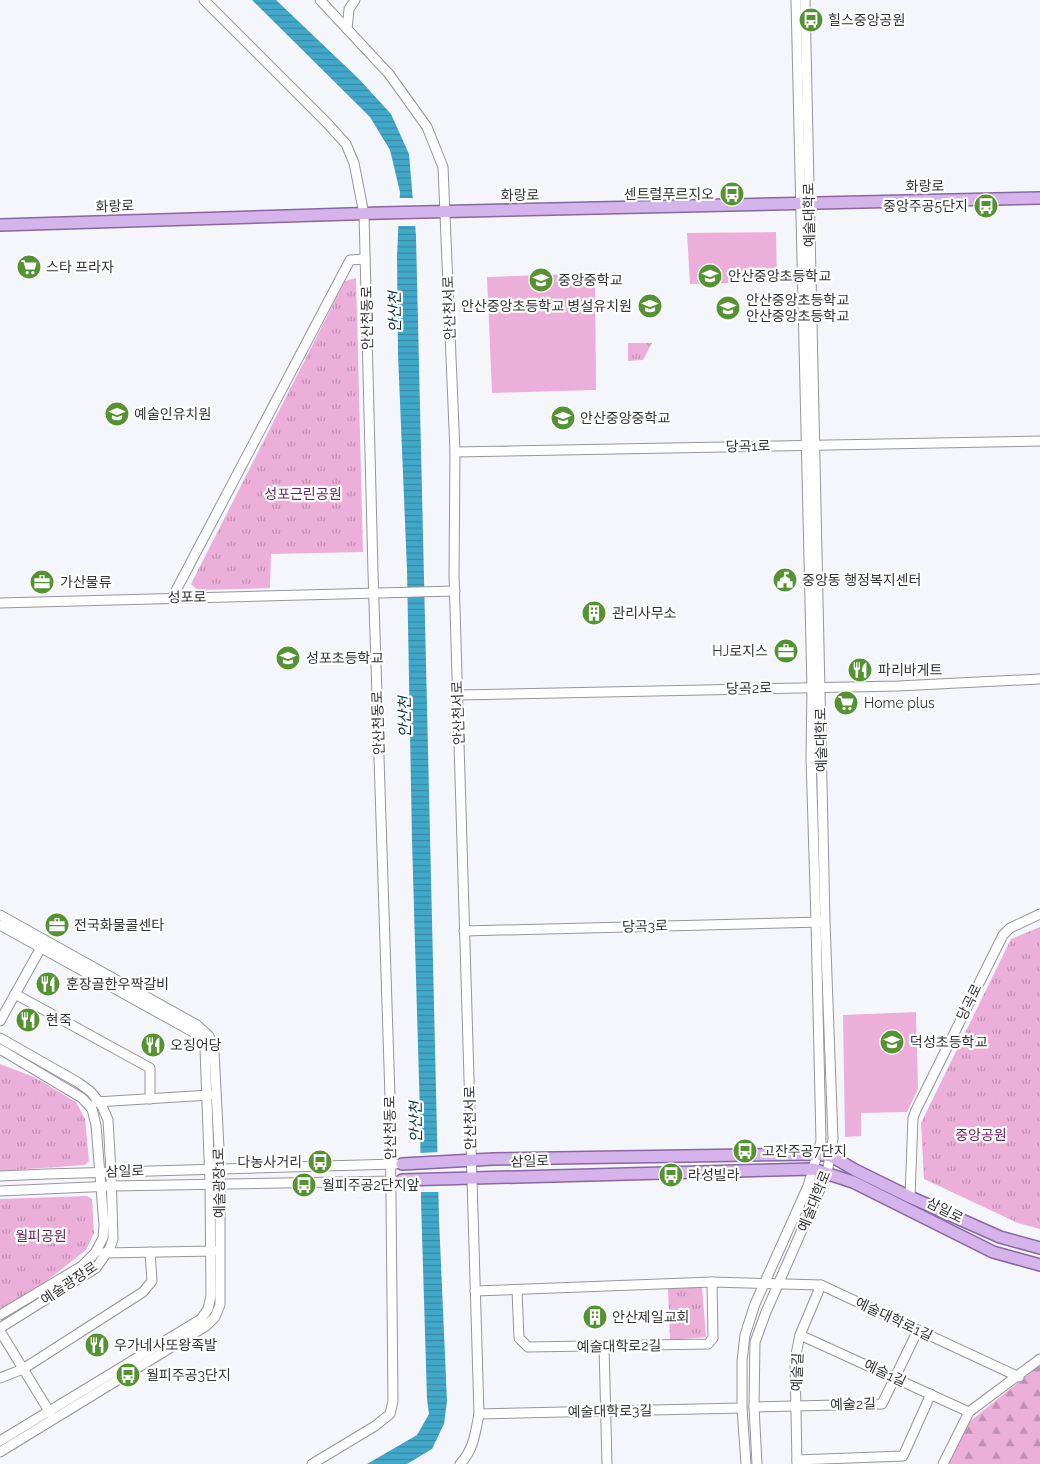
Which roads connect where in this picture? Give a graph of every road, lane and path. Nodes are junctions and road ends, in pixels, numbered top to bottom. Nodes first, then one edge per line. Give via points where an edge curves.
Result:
1 (204, 0) edge
2 (320, 0) edge
3 (355, 0) edge
4 (796, 0) edge
5 (805, 0) edge
6 (347, 29) junction
7 (1040, 198) edge
8 (805, 204) junction
9 (446, 212) junction
10 (364, 214) junction
11 (0, 224) edge
12 (365, 259) junction
13 (1040, 441) edge
14 (810, 445) junction
15 (455, 452) junction
16 (455, 591) junction
17 (374, 592) junction
18 (172, 598) junction
19 (0, 602) edge
20 (1040, 679) edge
21 (816, 688) junction
22 (458, 695) junction
23 (1040, 914) edge
24 (0, 915) edge
25 (821, 922) junction
26 (0, 925) edge
27 (464, 931) junction
28 (43, 945) junction
29 (15, 994) junction
30 (0, 1021) edge
31 (0, 1038) edge
32 (0, 1050) edge
33 (211, 1095) junction
34 (150, 1098) junction
35 (98, 1101) junction
36 (86, 1102) junction
37 (818, 1154) junction
38 (831, 1156) junction
39 (471, 1160) junction
40 (396, 1164) junction
41 (220, 1168) junction
42 (210, 1169) junction
43 (813, 1169) junction
44 (100, 1172) junction
45 (111, 1172) junction
46 (827, 1173) junction
47 (0, 1176) edge
48 (471, 1178) junction
49 (396, 1181) junction
50 (210, 1184) junction
51 (220, 1184) junction
52 (112, 1186) junction
53 (102, 1187) junction
54 (0, 1191) edge
55 (910, 1197) junction
56 (1040, 1248) edge
57 (215, 1251) junction
58 (150, 1252) junction
59 (95, 1253) junction
60 (106, 1253) junction
61 (1040, 1265) edge
62 (712, 1282) junction
63 (764, 1283) junction
64 (779, 1283) junction
65 (821, 1285) junction
66 (517, 1290) junction
67 (475, 1291) junction
68 (0, 1315) edge
69 (0, 1329) edge
70 (918, 1330) junction
71 (800, 1335) junction
72 (604, 1346) junction
73 (1040, 1359) edge
74 (23, 1369) junction
75 (1019, 1376) junction
76 (896, 1377) junction
77 (0, 1378) edge
78 (931, 1394) junction
79 (796, 1405) junction
80 (754, 1407) junction
81 (742, 1408) junction
82 (606, 1411) junction
83 (969, 1412) junction
84 (479, 1414) junction
85 (51, 1415) junction
86 (0, 1441) edge
87 (0, 1452) edge
88 (797, 1462) edge
89 (312, 1464) edge
90 (460, 1464) edge
91 (607, 1464) edge
92 (746, 1464) edge
93 (757, 1464) edge
94 (943, 1464) edge

1 - 10 street, 안산천동로 via 346,144 354,163
2 - 6 street, 안산천서로
3 - 6 street via 349,9
4 - 8 street, 예술대학로
5 - 8 street, 예술대학로
6 - 9 street, 안산천서로 via 389,74 427,127 443,167
7 - 8 main road, 화랑로
8 - 9 main road, 화랑로
8 - 14 street, 예술대학로
9 - 10 main road, 화랑로
9 - 15 street, 안산천서로
10 - 11 main road, 화랑로
10 - 12 street, 안산천동로
12 - 17 street, 안산천동로
12 - 18 street via 350,260
13 - 14 street, 당곡1로
14 - 15 street, 당곡1로
14 - 21 street, 예술대학로
15 - 16 street, 안산천서로
16 - 17 street, 성포로
16 - 22 street, 안산천서로
17 - 18 street, 성포로
17 - 40 street, 안산천동로
18 - 19 street, 성포로
20 - 21 street, 당곡2로
21 - 22 street, 당곡2로
21 - 25 street, 예술대학로
22 - 27 street, 안산천서로
23 - 55 street, 당곡로 via 1010,928 1003,935 916,1110
24 - 28 street, 예술광장1로
25 - 27 street, 당곡3로
25 - 37 street, 예술대학로 via 821,1141
25 - 38 street, 예술대학로 via 833,1139
26 - 28 street, 예술광장1로
27 - 39 street, 안산천서로
28 - 29 street
28 - 33 street, 예술광장1로 via 193,1032 205,1048
29 - 30 street
29 - 34 street via 150,1068
31 - 35 street, 예술광장로 via 80,1084
32 - 36 street
33 - 34 street
33 - 41 street, 예술광장1로
33 - 42 street, 예술광장1로
34 - 35 street
35 - 36 street
35 - 45 street, 예술광장로 via 108,1120
36 - 44 street, 예술광장로 via 92,1109 96,1125
37 - 38 main road, 삼일로
37 - 39 main road, 삼일로
37 - 43 street, 예술대학로
38 - 46 street, 예술대학로
38 - 55 main road, 삼일로
39 - 40 main road, 삼일로
39 - 48 street, 안산천서로
40 - 41 street, 삼일로
40 - 49 street, 안산천동로
41 - 42 street, 삼일로
41 - 51 street, 예술광장1로
42 - 45 street, 삼일로
42 - 50 street, 예술광장1로
43 - 46 main road, 삼일로
43 - 48 main road, 삼일로
43 - 63 street, 예술대학로
44 - 45 street, 삼일로
44 - 47 street, 삼일로
44 - 53 street, 예술광장로
45 - 52 street, 예술광장로
46 - 61 main road, 삼일로 via 906,1207 993,1252
46 - 64 street, 예술대학로
48 - 49 main road, 삼일로
48 - 67 street, 안산천서로
49 - 51 street, 삼일로
49 - 89 street, 안산천동로 via 392,1408 390,1414 375,1426
50 - 51 street, 삼일로
50 - 52 street, 삼일로
50 - 57 street, 예술광장1로
51 - 57 street, 예술광장1로
52 - 53 street, 삼일로
52 - 60 street, 예술광장로 via 113,1239
53 - 54 street, 삼일로
53 - 59 street, 예술광장로 via 103,1238
55 - 56 main road, 삼일로 via 1000,1237
57 - 58 street
57 - 85 street, 예술광장1로 via 211,1296 201,1319
58 - 60 street
58 - 74 street via 152,1281 143,1292
59 - 60 street
59 - 68 street, 예술광장로 via 82,1266
60 - 69 street, 예술광장로 via 96,1268
62 - 63 street
62 - 66 street
62 - 72 street, 예술대학로2길 via 713,1338 708,1344
63 - 64 street, 예술대학로1길
63 - 81 street, 예술대학로 via 745,1335
64 - 65 street, 예술대학로1길
64 - 80 street, 예술대학로 via 755,1342
65 - 70 street, 예술대학로1길
65 - 71 street, 예술길
66 - 67 street
66 - 72 street, 예술대학로2길 via 519,1338 528,1347
67 - 84 street, 안산천서로
69 - 74 street
70 - 75 street, 예술대학로1길
70 - 76 street
71 - 76 street, 예술1길
71 - 79 street, 예술길 via 795,1359
72 - 82 street
73 - 75 street
74 - 77 street
74 - 85 street
75 - 83 street
76 - 78 street, 예술1길
76 - 79 street, 예술2길 via 882,1404
78 - 83 street, 예술1길
78 - 88 street via 903,1456
79 - 80 street
79 - 88 street, 예술길
80 - 93 street, 예술대학로
81 - 82 street, 예술대학로3길
81 - 92 street, 예술대학로
82 - 84 street, 예술대학로3길
82 - 91 street
83 - 94 street
84 - 90 street, 안산천서로 via 469,1455
85 - 86 street, 예술광장1로
85 - 87 street, 예술광장1로

